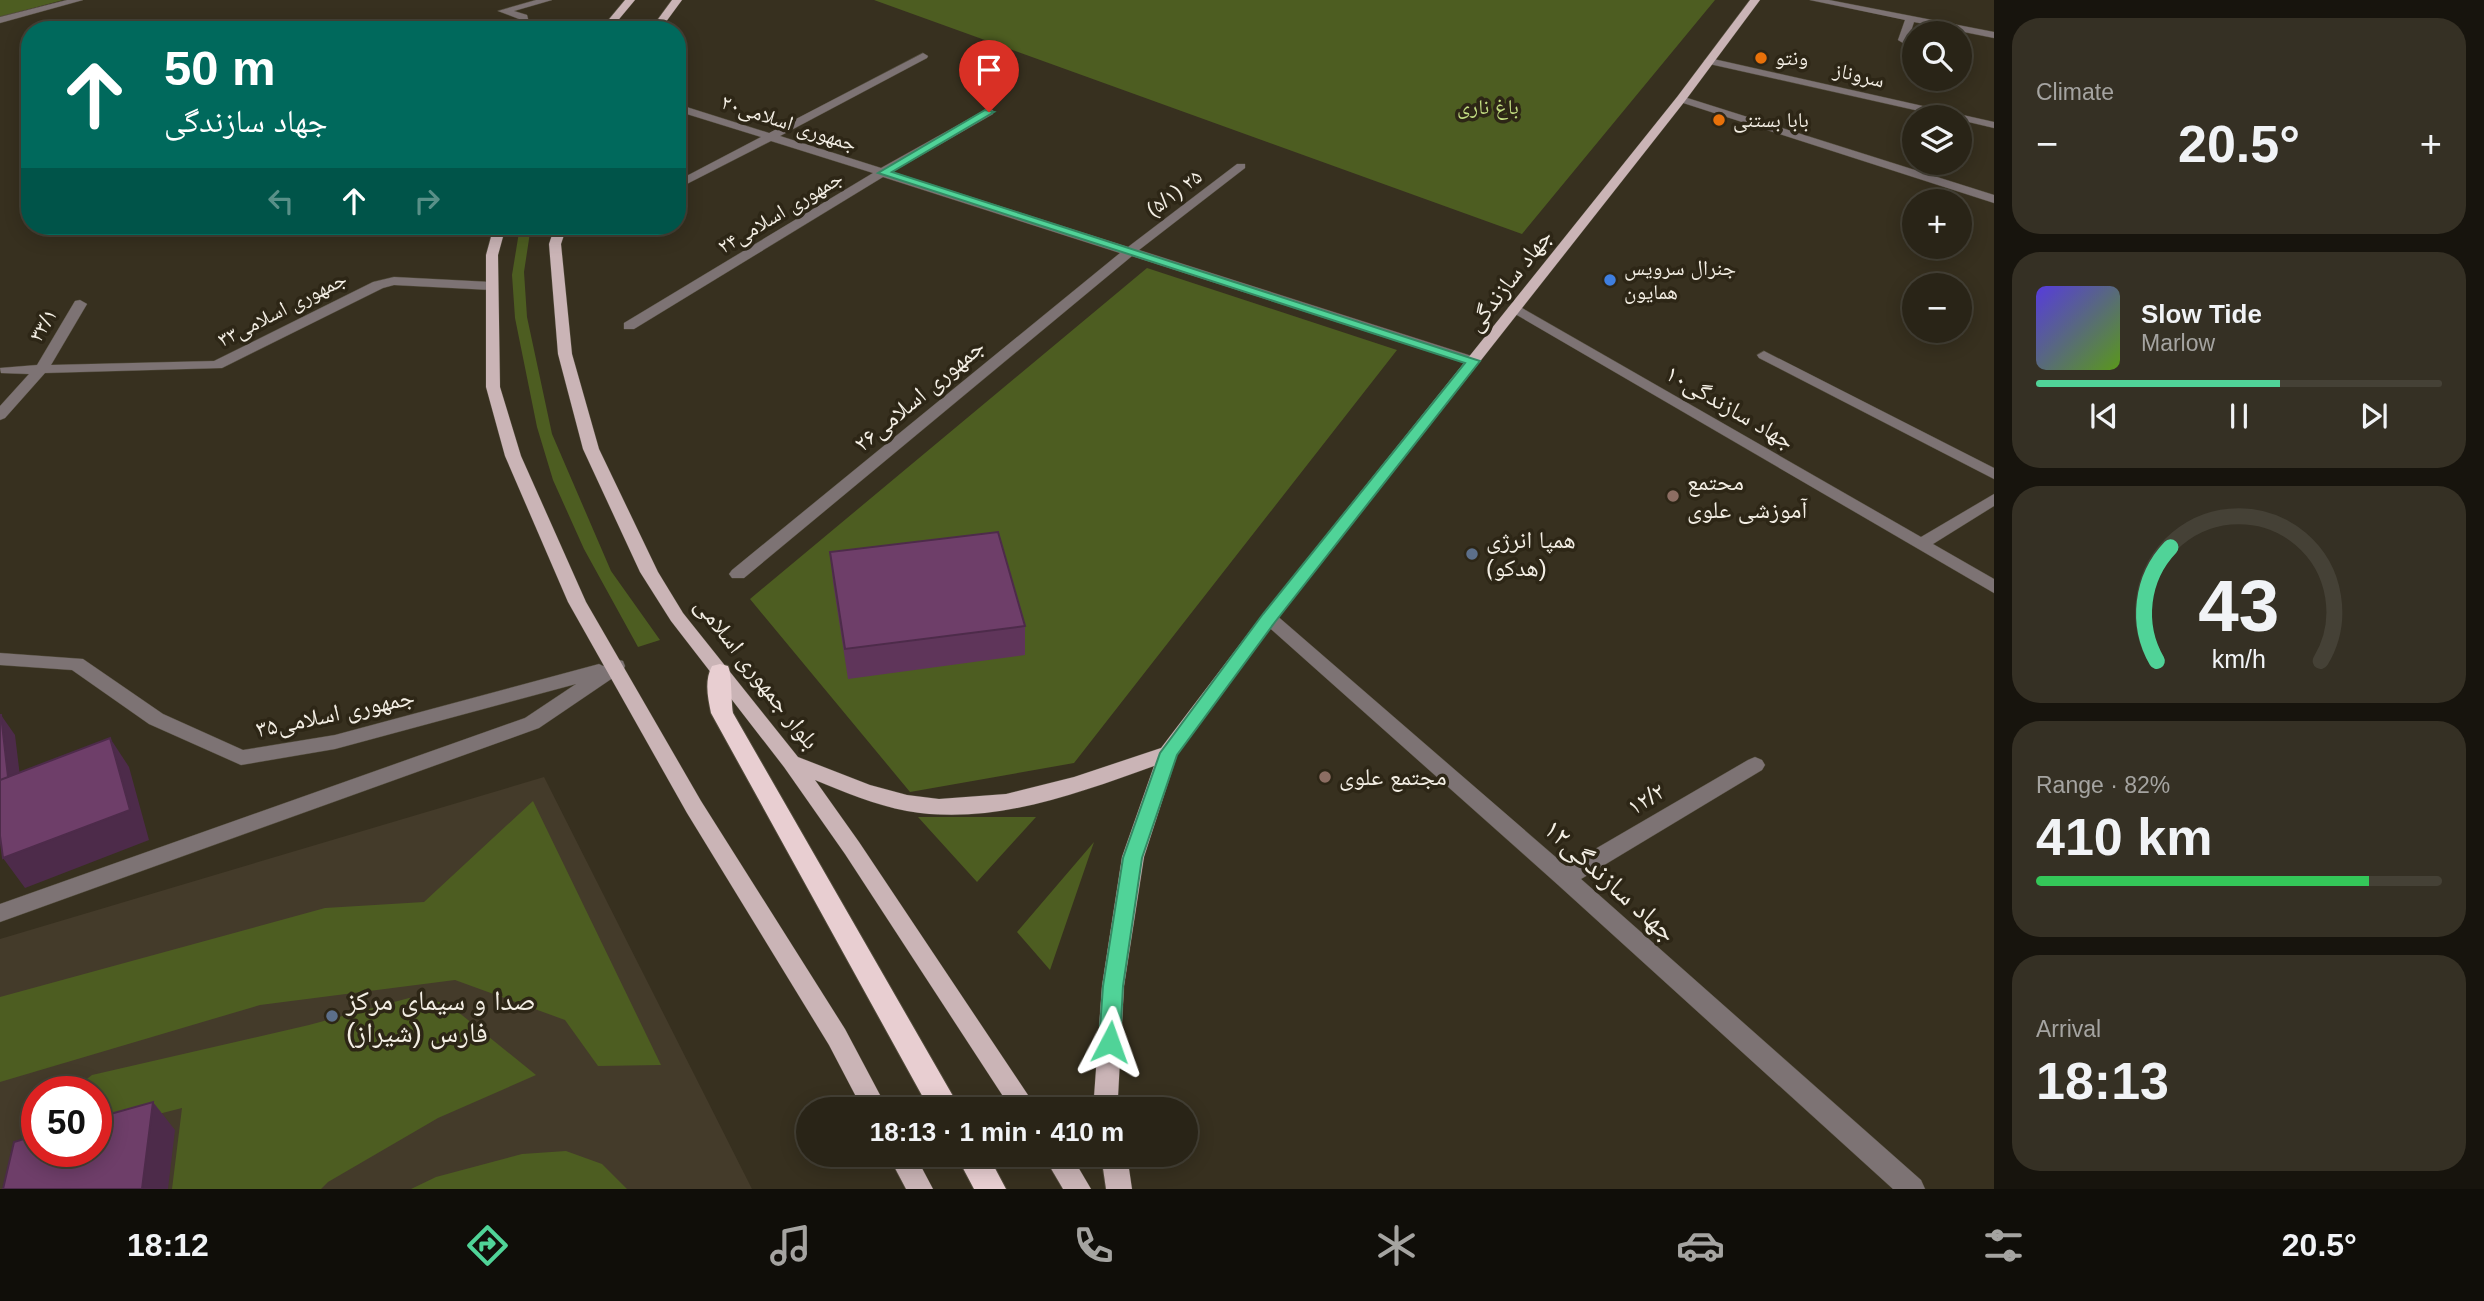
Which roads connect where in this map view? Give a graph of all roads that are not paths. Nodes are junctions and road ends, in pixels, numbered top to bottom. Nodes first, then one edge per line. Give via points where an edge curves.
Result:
1 (78, 0) edge
2 (547, 0) edge
3 (630, 0) edge
4 (677, 0) edge
5 (1755, 0) edge
6 (1815, 0) edge
7 (1910, 19) joint
8 (0, 20) edge
9 (525, 21) edge
10 (612, 21) edge
11 (660, 21) edge
12 (1994, 35) edge
13 (923, 56) dead end
14 (1709, 61) junction
15 (1681, 99) junction
16 (1906, 105) edge
17 (686, 110) edge
18 (989, 112) dead end
19 (1972, 120) edge
20 (1994, 125) edge
21 (768, 136) junction
22 (1241, 166) dead end
23 (883, 173) junction
24 (686, 181) edge
25 (1993, 196) edge
26 (498, 235) edge
27 (558, 235) edge
28 (1130, 251) junction
29 (491, 286) junction
30 (80, 304) dead end
31 (1515, 309) junction
32 (629, 326) dead end
33 (1764, 355) dead end
34 (1473, 361) junction
35 (42, 368) junction
36 (6, 370) dead end
37 (0, 415) edge
38 (1994, 474) edge
39 (1994, 499) edge
40 (1922, 544) junction
41 (738, 574) dead end
42 (1994, 587) edge
43 (1269, 618) junction
44 (0, 659) edge
45 (616, 666) junction
46 (720, 672) junction
47 (1168, 753) junction
48 (791, 762) junction
49 (1755, 765) dead end
50 (1565, 878) junction
51 (0, 913) edge
52 (869, 1097) edge
53 (939, 1097) edge
54 (1017, 1097) edge
55 (1106, 1097) edge
56 (908, 1167) edge
57 (978, 1167) edge
58 (1064, 1167) edge
59 (1115, 1167) edge
60 (920, 1189) edge
61 (990, 1189) edge
62 (1078, 1189) edge
63 (1118, 1189) edge
64 (1912, 1189) edge

1 - 8 street
2 - 9 street via 503,11
3 - 10 main road
4 - 11 main road
5 - 14 main road, جهاد سازندگی
6 - 7 street
7 - 12 street
13 - 21 street
14 - 15 main road, جهاد سازندگی
14 - 16 street, سروناز
15 - 25 street
15 - 31 main road, جهاد سازندگی
17 - 21 street, جمهوری اسلامی۲۰
18 - 23 street, جمهوری اسلامی۲۴
19 - 20 street, سروناز
21 - 23 street, جمهوری اسلامی۲۰
21 - 24 street
22 - 28 street, (۵/۱) ۲۵
23 - 28 street, جمهوری اسلامی۲۰
23 - 32 street, جمهوری اسلامی۲۴
26 - 29 main road
27 - 46 main road, بلوار جمهوری اسلامی via 555,244 565,354 591,449 649,572
28 - 34 street, جمهوری اسلامی۲۰
28 - 41 street, جمهوری اسلامی۲۶
29 - 35 street, جمهوری اسلامی۳۳ via 394,281 378,285 217,365
29 - 45 main road via 493,387 513,456 577,602
30 - 35 street, ۳۳/۱
31 - 34 main road, جهاد سازندگی
31 - 40 street, جهاد سازندگی۱۰
33 - 38 street
34 - 43 main road, جهاد سازندگی
35 - 36 street, جمهوری اسلامی۳۳
35 - 37 street, ۳۳/۱
39 - 40 street
40 - 42 street, جهاد سازندگی۱۰
43 - 47 main road, جهاد سازندگی
43 - 50 street, جهاد سازندگی۱۲
44 - 45 street, جمهوری اسلامی۳۵ via 76,664 156,719 241,758 335,742
45 - 51 street via 531,723
45 - 52 main road via 694,807 837,1037
46 - 48 main road, بلوار جمهوری اسلامی
46 - 53 highway via 722,713
47 - 48 main road via 1076,785 984,804 944,806 909,803
47 - 55 main road, جهاد سازندگی via 1133,858 1113,986
48 - 54 main road, بلوار جمهوری اسلامی
49 - 50 street, ۱۲/۲
50 - 64 street, جهاد سازندگی۱۲
56 - 60 main road
57 - 61 highway
58 - 62 main road
59 - 63 main road

